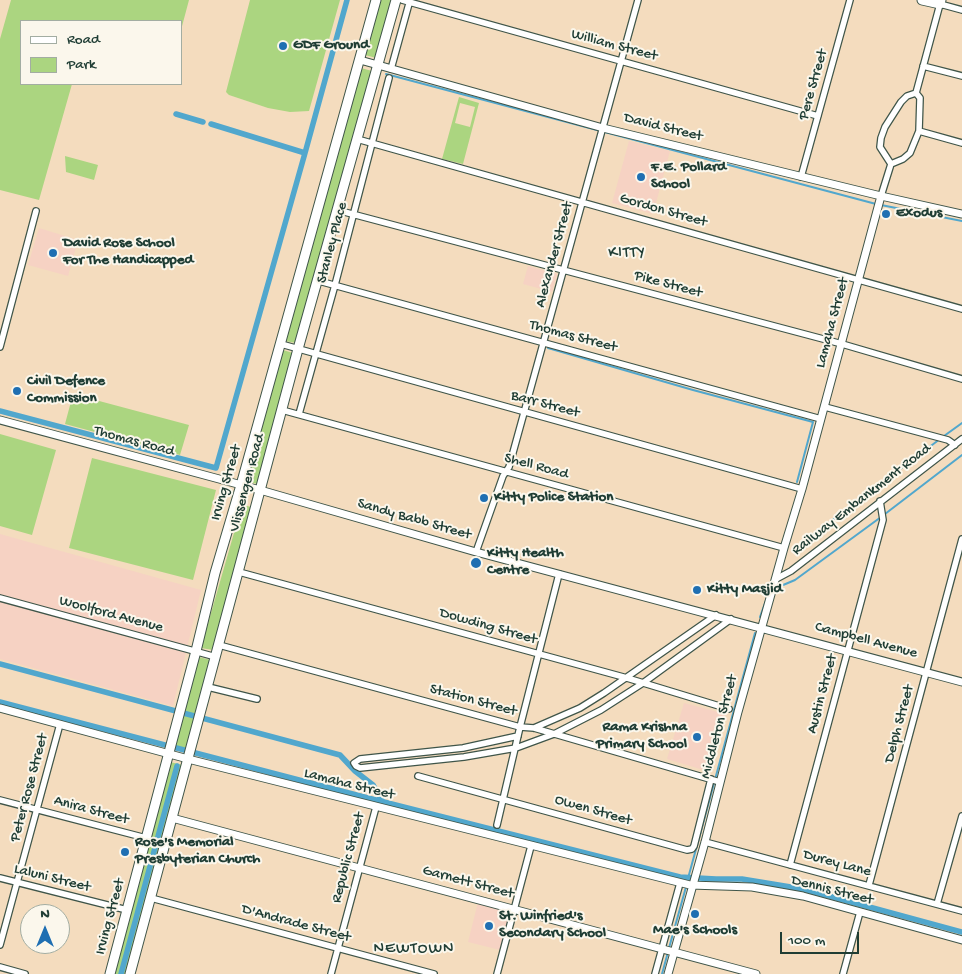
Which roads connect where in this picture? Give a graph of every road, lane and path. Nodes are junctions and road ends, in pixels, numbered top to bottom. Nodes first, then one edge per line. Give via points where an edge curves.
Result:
1 (376, 0) edge
2 (396, 0) edge
3 (638, 0) edge
4 (850, 0) edge
5 (922, 0) edge
6 (408, 1) edge
7 (940, 2) edge
8 (962, 10) edge
9 (360, 60) junction
10 (620, 61) junction
11 (379, 65) junction
12 (923, 66) junction
13 (391, 68) junction
14 (962, 76) edge
15 (389, 78) dead end
16 (916, 92) junction
17 (818, 116) junction
18 (602, 131) junction
19 (919, 132) junction
20 (357, 139) junction
21 (372, 143) junction
22 (962, 143) edge
23 (891, 164) junction
24 (801, 177) junction
25 (582, 202) junction
26 (879, 202) junction
27 (36, 210) dead end
28 (337, 210) junction
29 (962, 214) edge
30 (353, 215) junction
31 (564, 270) junction
32 (860, 279) junction
33 (319, 281) junction
34 (335, 285) junction
35 (962, 309) edge
36 (544, 342) junction
37 (281, 344) junction
38 (842, 344) junction
39 (0, 347) edge
40 (298, 349) junction
41 (315, 354) junction
42 (962, 379) edge
43 (825, 407) junction
44 (282, 410) junction
45 (525, 412) junction
46 (299, 414) junction
47 (821, 418) junction
48 (0, 420) edge
49 (962, 439) edge
50 (955, 444) junction
51 (506, 471) junction
52 (241, 485) junction
53 (802, 489) junction
54 (260, 490) junction
55 (880, 501) junction
56 (962, 539) edge
57 (784, 548) junction
58 (476, 552) junction
59 (780, 565) junction
60 (791, 571) junction
61 (239, 572) junction
62 (559, 574) junction
63 (776, 579) junction
64 (0, 598) edge
65 (716, 615) junction
66 (731, 619) junction
67 (763, 627) junction
68 (219, 645) junction
69 (848, 651) junction
70 (196, 652) junction
71 (538, 654) junction
72 (216, 657) junction
73 (927, 672) junction
74 (627, 678) junction
75 (962, 682) edge
76 (643, 683) junction
77 (208, 687) junction
78 (257, 700) dead end
79 (0, 708) edge
80 (729, 709) dead end
81 (60, 724) junction
82 (520, 727) junction
83 (534, 728) junction
84 (554, 734) junction
85 (518, 736) junction
86 (463, 748) junction
87 (516, 748) junction
88 (170, 749) junction
89 (464, 757) junction
90 (188, 759) junction
91 (418, 776) dead end
92 (711, 779) junction
93 (720, 782) junction
94 (504, 799) junction
95 (0, 800) edge
96 (376, 806) junction
97 (37, 810) junction
98 (962, 816) edge
99 (172, 818) junction
100 (498, 825) dead end
101 (146, 838) junction
102 (705, 842) junction
103 (531, 846) junction
104 (790, 864) junction
105 (360, 868) junction
106 (0, 878) edge
107 (17, 883) junction
108 (681, 883) junction
109 (692, 884) junction
110 (869, 885) junction
111 (151, 898) junction
112 (937, 904) junction
113 (127, 910) junction
114 (515, 910) junction
115 (962, 911) edge
116 (860, 912) junction
117 (962, 940) edge
118 (0, 945) edge
119 (338, 948) junction
120 (662, 949) junction
121 (674, 952) junction
122 (0, 967) edge
123 (25, 974) edge
124 (110, 974) edge
125 (130, 974) edge
126 (331, 974) edge
127 (434, 974) edge
128 (497, 974) edge
129 (656, 974) edge
130 (668, 974) edge
131 (756, 974) edge
132 (843, 974) edge

1 - 9 main road, Irving Street
2 - 11 main road, Vlissengen Road
3 - 10 street, Alexander Street
4 - 17 street, Pere Street
5 - 7 main road
6 - 10 street, William Street
6 - 13 street
7 - 8 street
7 - 12 street
9 - 11 street, David Street
9 - 37 main road, Irving Street
10 - 17 street, William Street
10 - 18 street, Alexander Street
11 - 13 street, David Street
11 - 20 main road, Vlissengen Road
12 - 14 street
12 - 16 street
13 - 18 street, David Street
15 - 21 street, Stanley Place
16 - 19 street via 920,98
16 - 23 street via 901,102 881,138 880,147
17 - 24 street, Pere Street
18 - 24 street, David Street
18 - 25 street, Alexander Street
19 - 22 street
19 - 23 street via 910,153
20 - 21 street, Gordon Street
20 - 28 main road, Vlissengen Road
21 - 25 street, Gordon Street
21 - 30 street, Stanley Place
23 - 26 street, Lamaha Street
24 - 26 street, David Street
25 - 31 street, Alexander Street
25 - 32 street, Gordon Street
26 - 29 street, David Street
26 - 32 street, Lamaha Street
27 - 39 street
28 - 30 street, Pike Street
28 - 33 main road, Vlissengen Road
30 - 31 street, Pike Street
30 - 34 street, Stanley Place
31 - 36 street, Alexander Street
31 - 38 street, Pike Street
32 - 35 street, Gordon Street
32 - 38 street, Lamaha Street
33 - 34 street, Thomas Street
33 - 40 main road, Vlissengen Road
34 - 36 street, Thomas Street
34 - 41 street, Stanley Place
36 - 45 street, Alexander Street
36 - 47 street, Thomas Street
37 - 40 street, Barr Street
37 - 52 main road, Irving Street
38 - 42 street, Pike Street
38 - 43 street, Lamaha Street
40 - 41 street, Barr Street
40 - 44 main road, Vlissengen Road
41 - 45 street, Barr Street
41 - 46 street, Stanley Place
43 - 47 street, Lamaha Street
43 - 50 street
44 - 46 street, Shell Road
44 - 54 main road, Vlissengen Road
45 - 51 street, Alexander Street
45 - 53 street, Barr Street
46 - 51 street, Shell Road
47 - 53 street, Lamaha Street
48 - 52 street, Thomas Road
49 - 50 street, Railway Embankment Road
50 - 55 street, Railway Embankment Road
51 - 57 street, Shell Road
51 - 58 street, Alexander Street
52 - 54 street, Thomas Road
52 - 70 main road, Irving Street
53 - 57 street, Middleton Street
54 - 58 street, Sandy Babb Street
54 - 61 main road, Vlissengen Road
55 - 60 street, Railway Embankment Road
55 - 69 street, Austin Street via 883,520
56 - 73 street, Delph Street
57 - 59 street, Middleton Street
58 - 62 street, Sandy Babb Street
59 - 60 street
59 - 63 street, Middleton Street
60 - 63 street, Railway Embankment Road
61 - 68 main road, Vlissengen Road
61 - 71 street, Dowding Street
62 - 65 street, Sandy Babb Street
62 - 71 street
63 - 67 street, Middleton Street
64 - 70 street, Woolford Avenue
65 - 66 street, Sandy Babb Street
65 - 74 street
66 - 67 street, Sandy Babb Street
66 - 76 street
67 - 69 street, Campbell Avenue
67 - 93 street, Middleton Street
68 - 72 main road, Vlissengen Road
68 - 82 street, Station Street
69 - 73 street, Campbell Avenue
69 - 104 street, Austin Street
70 - 72 street, Woolford Avenue
70 - 88 main road, Irving Street
71 - 74 street, Dowding Street
71 - 82 street
72 - 77 main road, Vlissengen Road
73 - 75 street, Campbell Avenue
73 - 110 street, Delph Street
74 - 76 street, Dowding Street
74 - 83 street via 580,708
76 - 80 street, Dowding Street
76 - 84 street via 601,710
77 - 78 street
77 - 90 main road, Vlissengen Road
79 - 81 street, Lamaha Street
81 - 88 street, Lamaha Street
81 - 97 street, Peter Rose Street
82 - 83 street, Station Street
82 - 85 street
83 - 84 street, Station Street
84 - 87 street
84 - 92 street, Station Street
85 - 86 street
85 - 87 street
86 - 89 street
86 - 89 street via 360,759 354,763 360,768
87 - 89 street
87 - 94 street
88 - 90 street, Lamaha Street
88 - 101 main road, Irving Street
90 - 96 street, Lamaha Street
90 - 99 main road, Vlissengen Road
91 - 94 street, Owen Street
92 - 93 street, Station Street
92 - 94 street, Owen Street via 694,846 687,850
93 - 102 street, Middleton Street
94 - 100 street
95 - 97 street, Anira Street
96 - 103 street, Lamaha Street
96 - 105 street, Republic Street
97 - 101 street, Anira Street
97 - 107 street, Peter Rose Street
98 - 112 street
99 - 105 street, Garnett Street
99 - 111 main road, Vlissengen Road
101 - 113 main road, Irving Street
102 - 104 street, Durey Lane
102 - 109 street, Middleton Street
103 - 108 street, Lamaha Street
103 - 114 street
104 - 110 street, Durey Lane
105 - 114 street, Garnett Street
105 - 119 street, Republic Street
106 - 107 street, Laluni Street
107 - 113 street, Laluni Street
107 - 118 street, Peter Rose Street
108 - 109 street, Lamaha Street
108 - 120 street
109 - 116 street, Dennis Street via 752,887 803,896
109 - 121 street, Middleton Street
110 - 112 street, Durey Lane
111 - 119 street, D'Andrade Street
111 - 125 main road, Vlissengen Road
112 - 115 street, Durey Lane
113 - 124 main road, Irving Street
114 - 120 street, Garnett Street
114 - 128 street
116 - 117 street, Dennis Street
116 - 132 street
119 - 126 street, Republic Street
119 - 127 street, D'Andrade Street
120 - 121 street, Garnett Street
120 - 129 street
121 - 130 street, Middleton Street
121 - 131 street, Garnett Street
122 - 123 street

